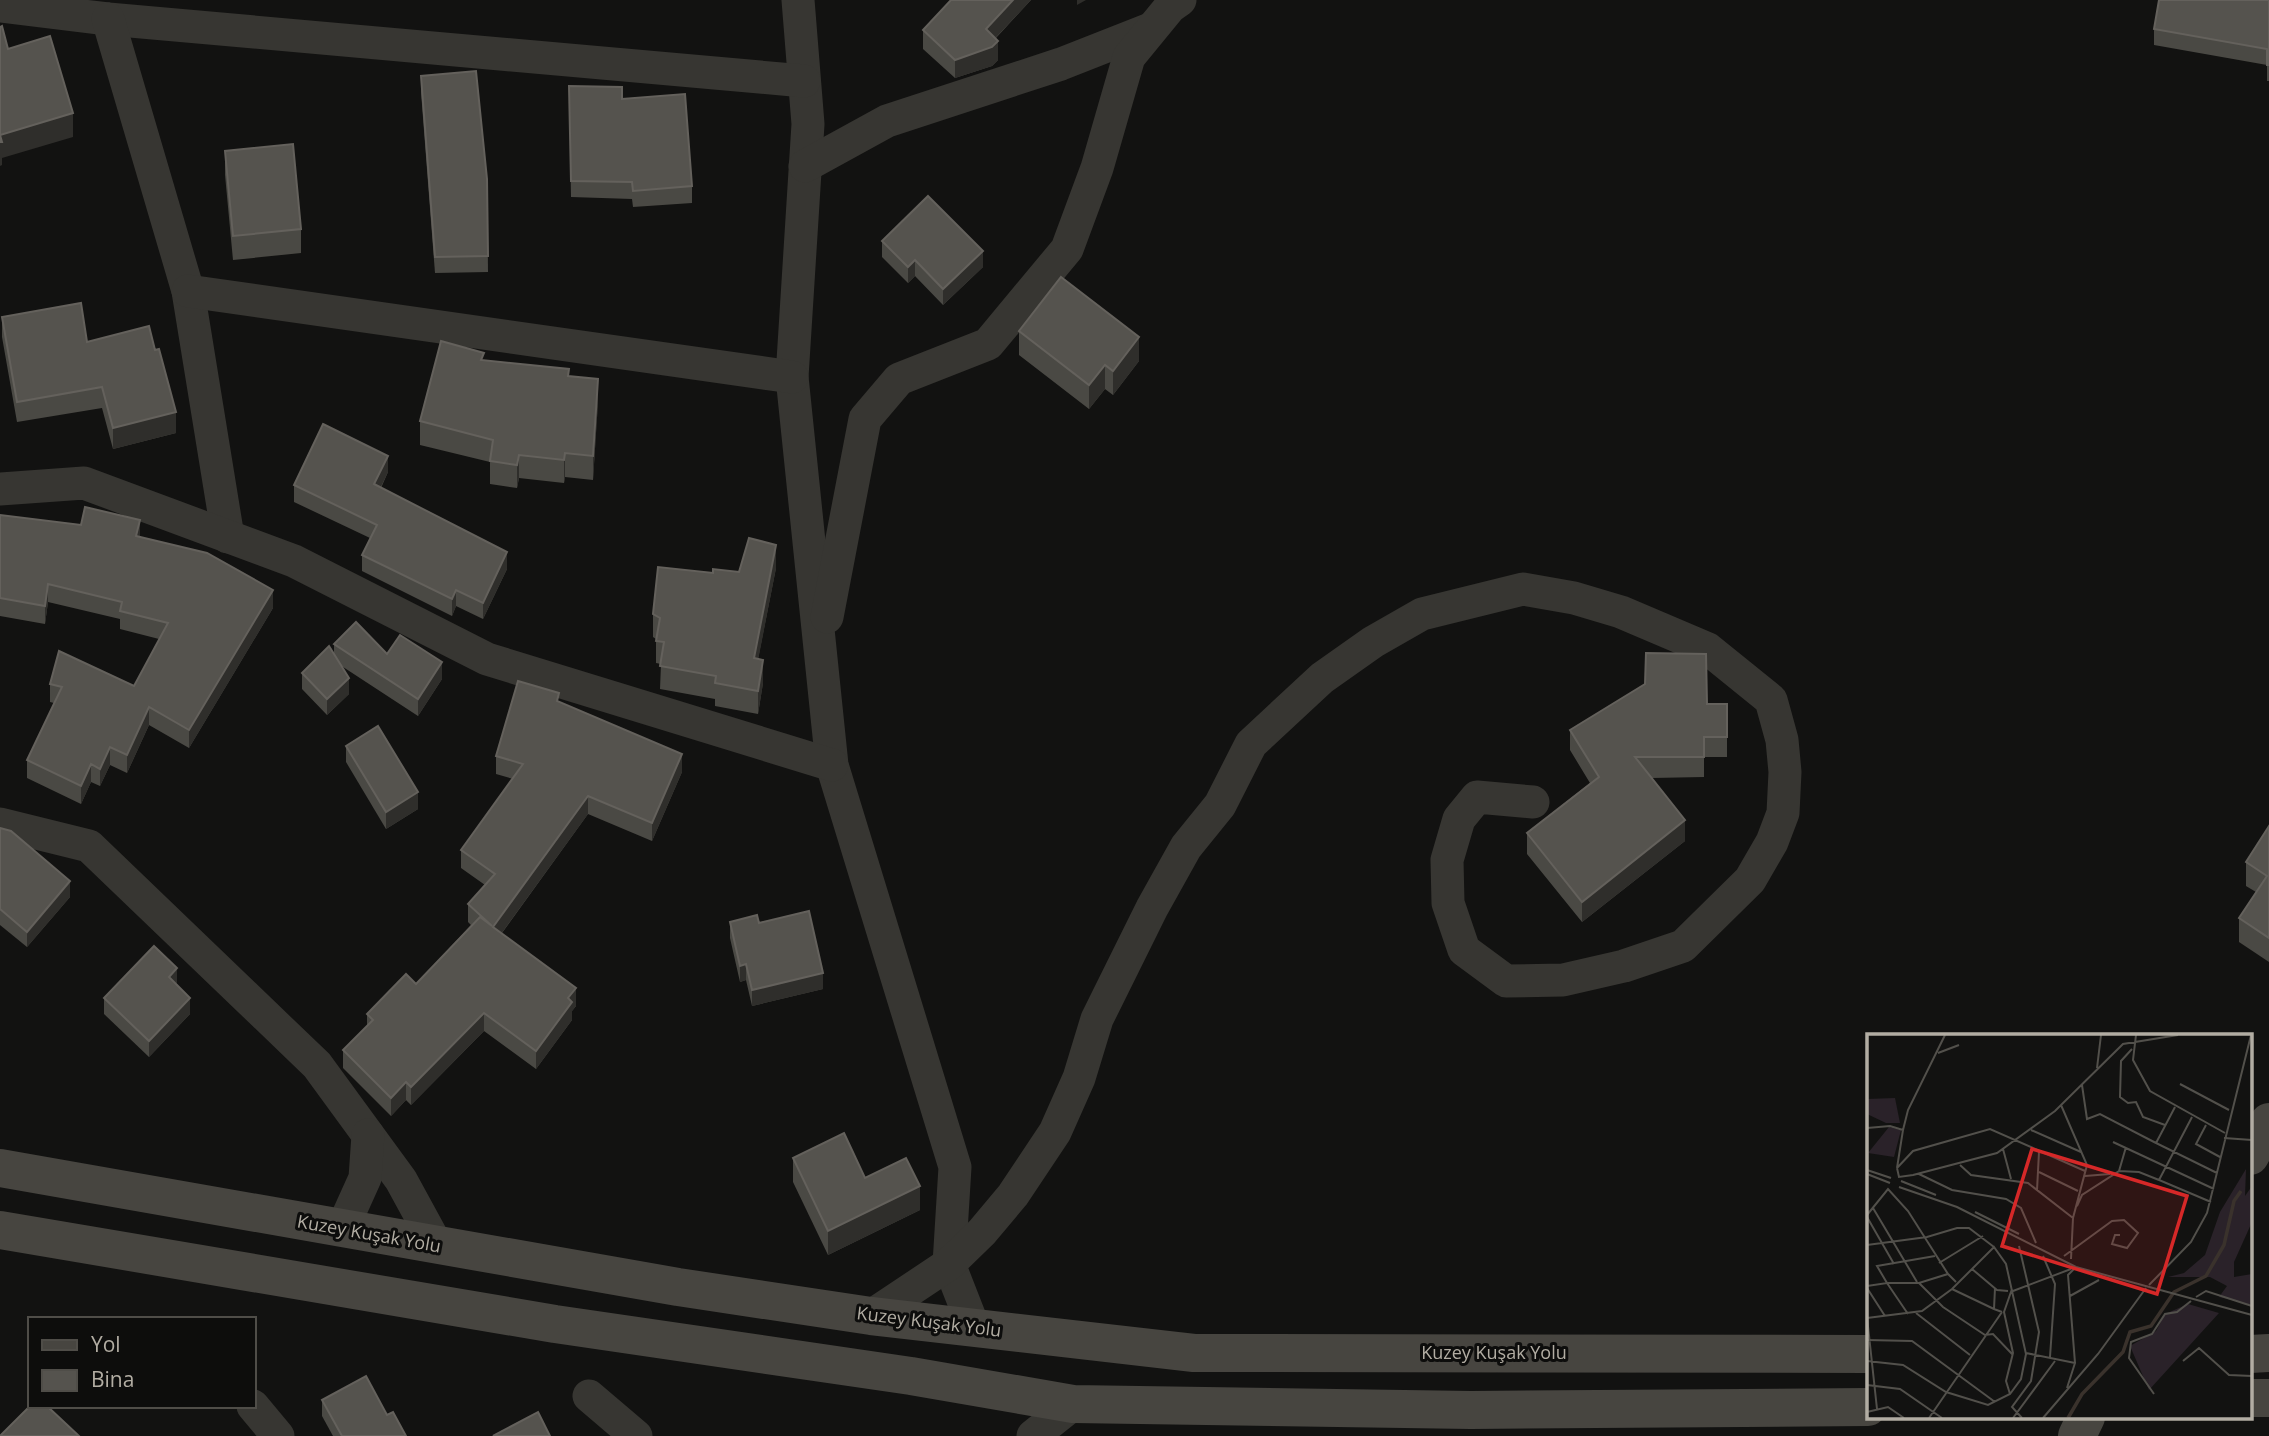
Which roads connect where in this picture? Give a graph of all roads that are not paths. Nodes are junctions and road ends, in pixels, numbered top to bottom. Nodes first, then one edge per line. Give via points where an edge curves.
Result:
1 (798, 0) edge
2 (1180, 0) edge
3 (0, 6) edge
4 (108, 19) junction
5 (1154, 27) junction
6 (804, 81) junction
7 (805, 166) junction
8 (188, 291) junction
9 (792, 377) junction
10 (0, 489) edge
11 (228, 537) junction
12 (820, 653) junction
13 (832, 765) junction
14 (1533, 802) dead end
15 (0, 824) edge
16 (2269, 1122) edge
17 (368, 1136) junction
18 (2252, 1152) edge
19 (0, 1168) edge
20 (342, 1229) junction
21 (0, 1230) edge
22 (437, 1246) junction
23 (949, 1264) junction
24 (871, 1316) junction
25 (974, 1328) junction
26 (1867, 1354) edge
27 (589, 1396) dead end
28 (1073, 1404) junction
29 (1867, 1406) edge
30 (255, 1408) edge
31 (2086, 1418) edge
32 (278, 1436) edge
33 (636, 1436) edge
34 (1033, 1436) edge
35 (2077, 1436) edge

1 - 6 street
2 - 5 street
3 - 4 street
4 - 6 street
4 - 8 street
5 - 7 street via 1061,64 887,121
5 - 12 street via 1129,57 1097,168 1067,248 988,344 899,379 865,419
6 - 7 street
7 - 9 street
8 - 9 street
8 - 11 street
9 - 12 street
10 - 11 street via 84,483
11 - 13 street via 294,561 487,659
12 - 13 street
13 - 23 street via 955,1167
14 - 23 street via 1476,797 1459,819 1447,860 1448,903 1464,950 1506,981 1563,980 1684,946 1750,880 1783,813 1786,772 1771,700 1708,649 1669,631 1574,598 1523,589 1422,614 1373,642 1322,678 1251,744 1220,805 1185,847 1153,908 1097,1019 1079,1078 1055,1132 1013,1195
15 - 17 street via 89,846 317,1065
16 - 18 main road
17 - 20 street via 365,1178
17 - 22 street via 401,1180
19 - 20 main road, Kuzey Kuşak Yolu
20 - 22 main road, Kuzey Kuşak Yolu
21 - 28 main road via 555,1324
22 - 24 main road, Kuzey Kuşak Yolu
23 - 24 street
23 - 25 street
24 - 25 main road, Kuzey Kuşak Yolu
25 - 26 main road, Kuzey Kuşak Yolu via 1194,1353
27 - 33 street
28 - 29 main road via 1471,1410
28 - 34 street
30 - 32 street
31 - 35 main road

